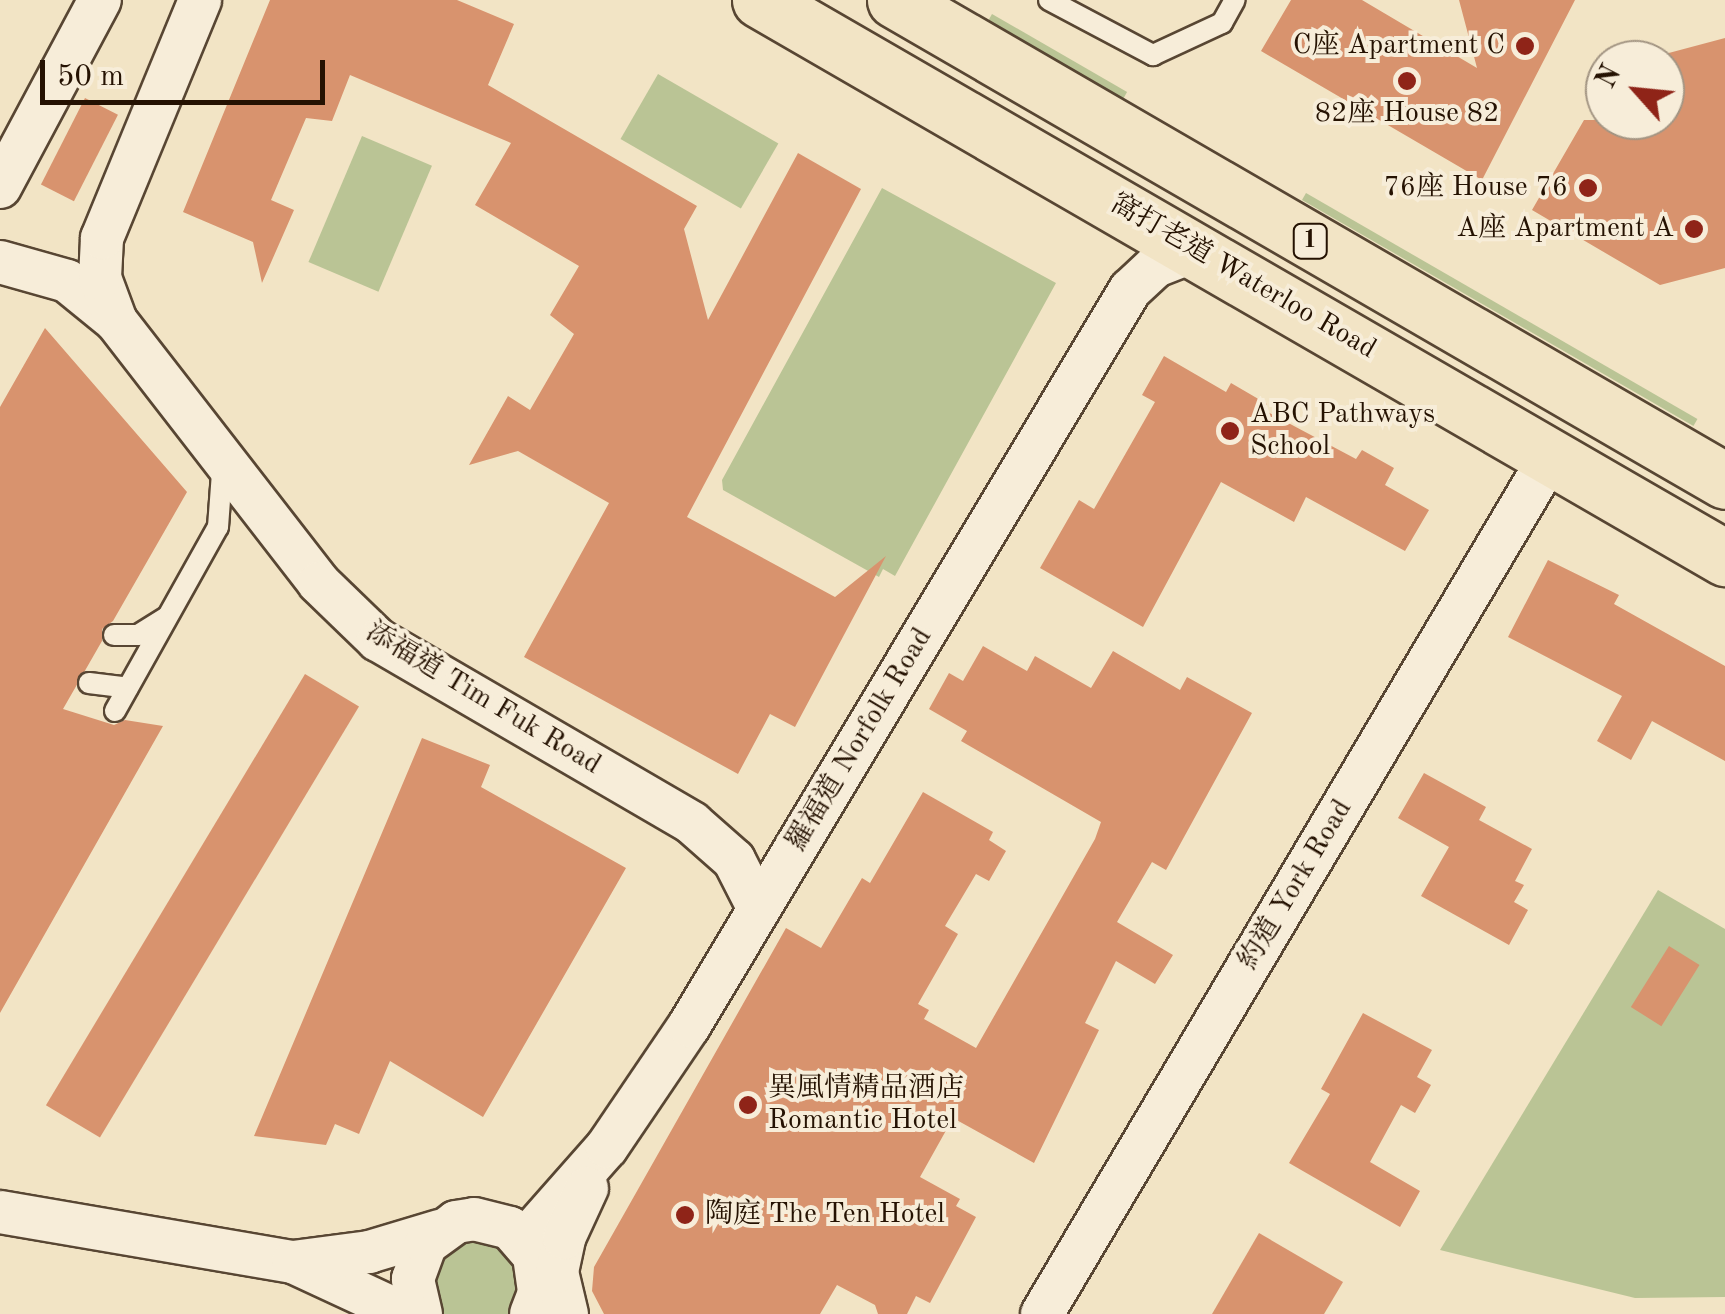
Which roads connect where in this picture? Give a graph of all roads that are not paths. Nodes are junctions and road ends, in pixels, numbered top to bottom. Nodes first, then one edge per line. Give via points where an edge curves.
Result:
1 (100, 0) edge
2 (200, 0) edge
3 (760, 0) edge
4 (895, 0) edge
5 (1050, 0) edge
6 (1235, 0) edge
7 (0, 186) edge
8 (1197, 250) junction
9 (0, 262) edge
10 (116, 322) junction
11 (209, 437) junction
12 (1550, 456) junction
13 (1725, 482) edge
14 (1725, 558) edge
15 (172, 613) junction
16 (114, 636) dead end
17 (88, 683) dead end
18 (128, 688) junction
19 (115, 712) dead end
20 (759, 909) junction
21 (607, 1147) junction
22 (0, 1212) edge
23 (439, 1231) junction
24 (525, 1240) junction
25 (293, 1262) junction
26 (542, 1313) edge
27 (404, 1314) edge
28 (421, 1314) edge
29 (1042, 1314) edge

1 - 7 street
2 - 10 street, 添福道 Tim Fuk Road via 102,238 100,278
3 - 8 highway, 窩打老道 Waterloo Road / 1
4 - 13 highway, 1
5 - 6 lane via 1153,55 1222,23
8 - 12 highway, 窩打老道 Waterloo Road / 1
8 - 20 street, 羅福道 Norfolk Road via 1156,266 1130,290
9 - 10 street, 添福道 Tim Fuk Road via 67,281
10 - 11 street, 添福道 Tim Fuk Road
11 - 15 lane via 225,487 224,507
11 - 20 street, 添福道 Tim Fuk Road via 351,617 408,660 692,823 734,860
12 - 14 highway, 窩打老道 Waterloo Road / 1
12 - 29 street, 約道 York Road
15 - 16 lane via 138,635
15 - 18 lane
17 - 18 lane
18 - 19 lane
20 - 21 street, 羅福道 Norfolk Road
21 - 24 street, 羅福道 Norfolk Road
21 - 26 street via 564,1238
22 - 25 street
23 - 24 street via 474,1218 510,1228
23 - 25 street via 370,1252
23 - 28 street via 417,1260
24 - 26 street via 540,1274
25 - 27 street

